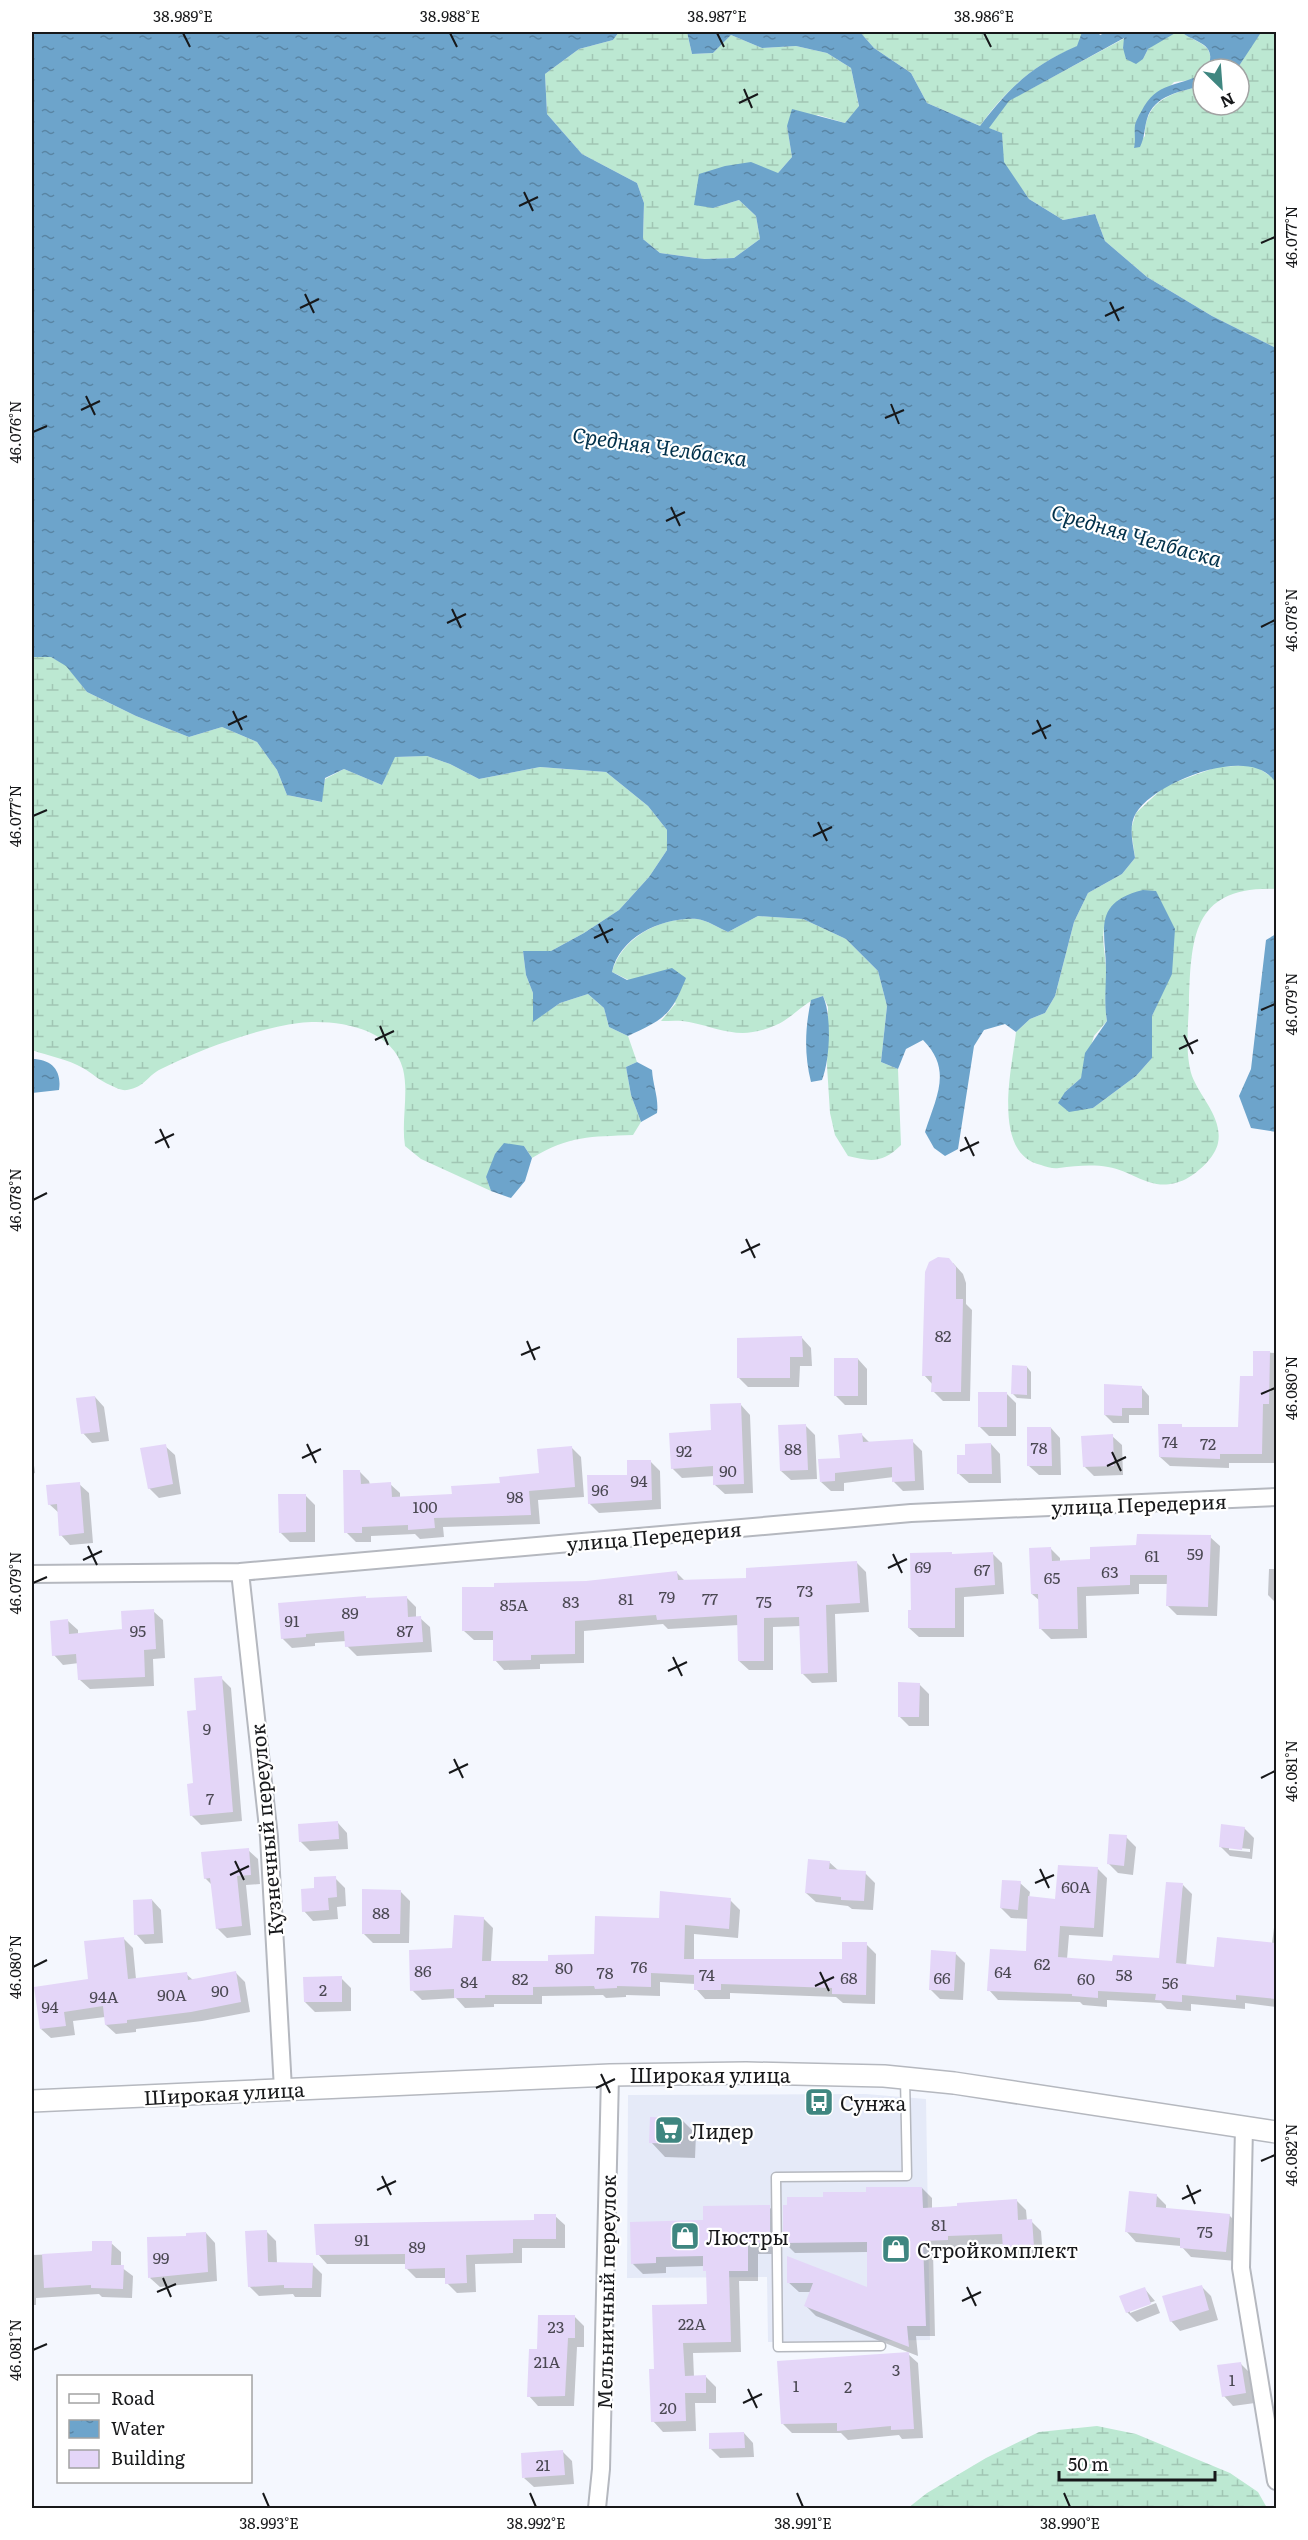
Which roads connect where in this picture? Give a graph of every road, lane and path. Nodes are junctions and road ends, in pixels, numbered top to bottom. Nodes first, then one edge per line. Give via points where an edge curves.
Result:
1 (1276, 1497) edge
2 (240, 1572) junction
3 (32, 1574) edge
4 (610, 2074) junction
5 (905, 2078) junction
6 (283, 2090) junction
7 (32, 2101) edge
8 (1244, 2127) junction
9 (1276, 2132) edge
10 (881, 2346) dead end
11 (1276, 2481) edge
12 (597, 2508) edge

1 - 2 street, улица Передерия via 911,1513
2 - 3 street, улица Передерия
2 - 6 street, Кузнечный переулок via 269,1838
4 - 5 street, Широкая улица
4 - 6 street, Широкая улица
4 - 12 street, Мельничный переулок
5 - 8 street, Широкая улица
5 - 10 lane via 907,2176 776,2177 778,2347
6 - 7 street, Широкая улица
8 - 9 street, Широкая улица
8 - 11 street via 1241,2268

